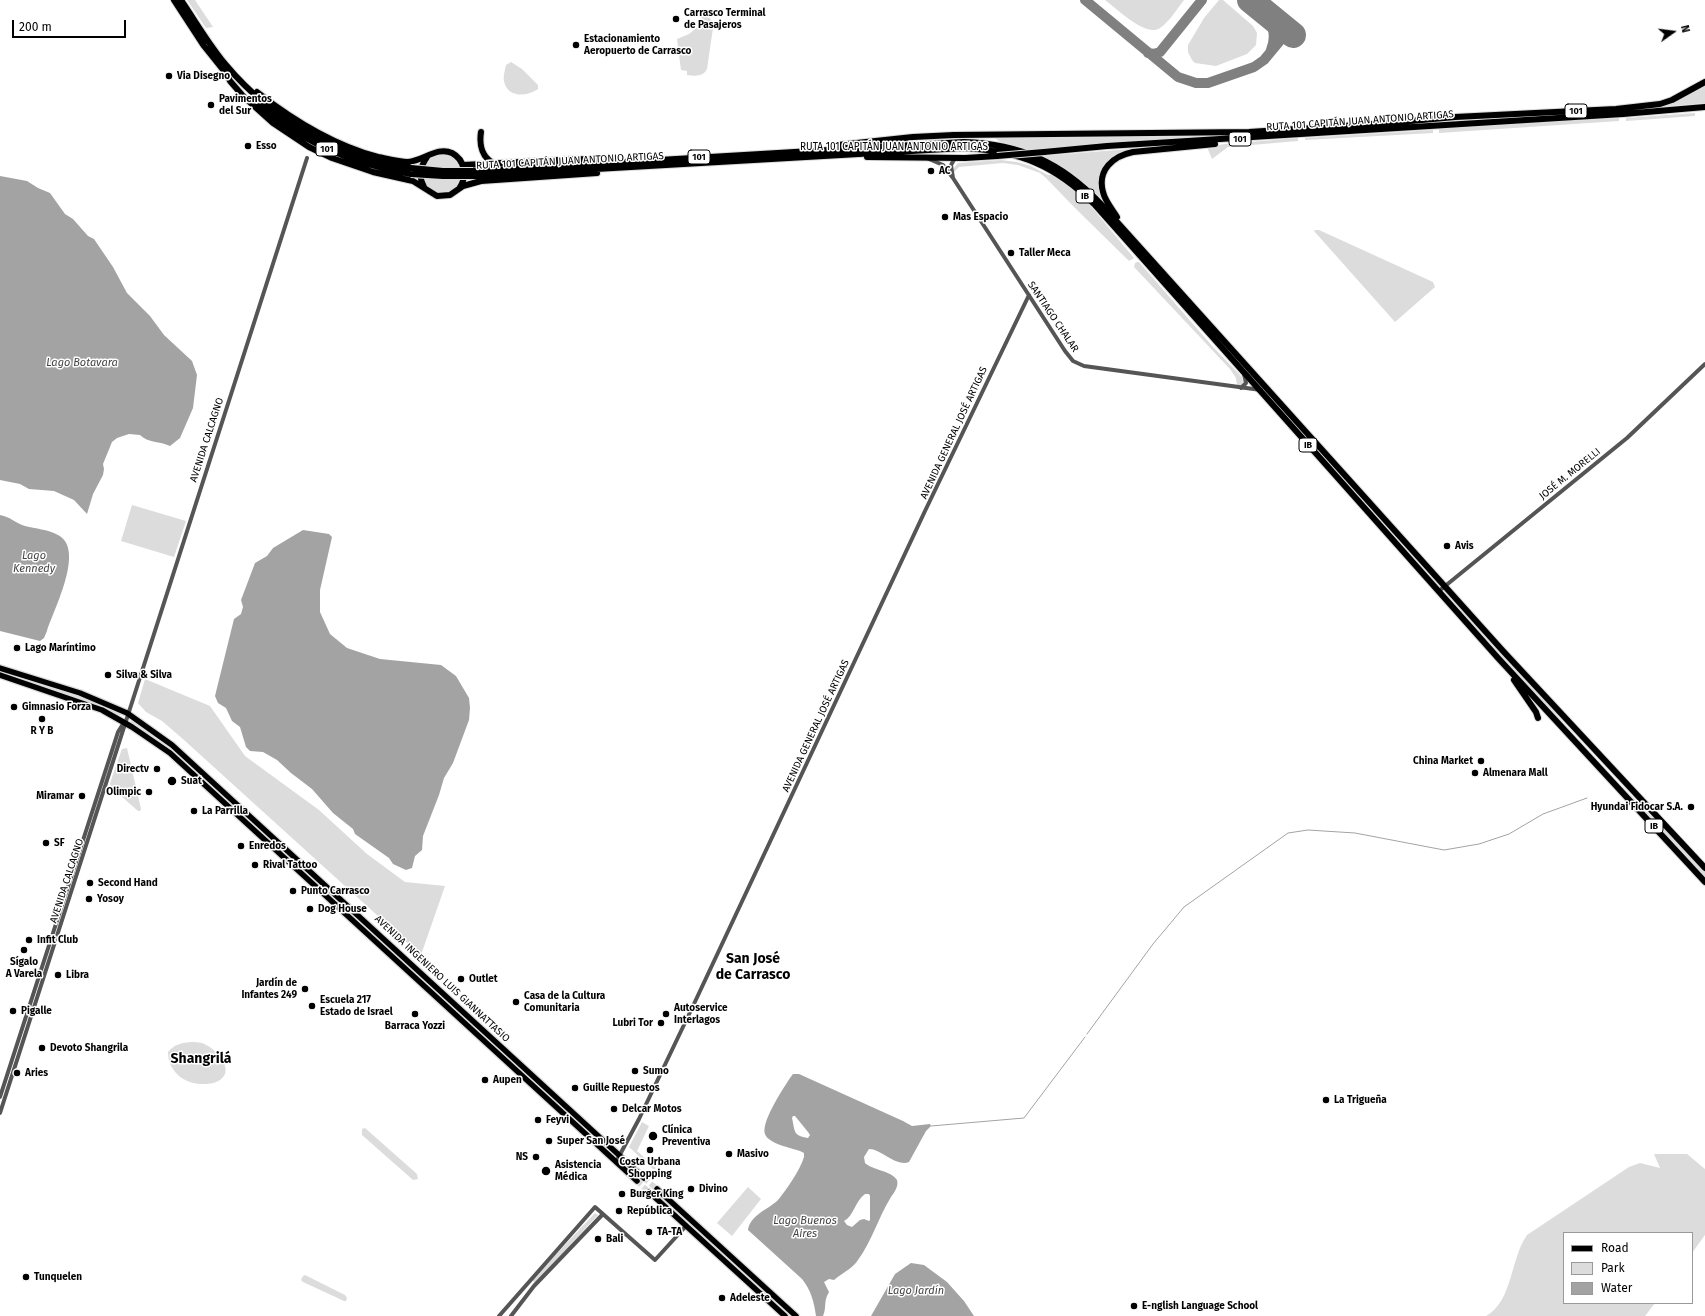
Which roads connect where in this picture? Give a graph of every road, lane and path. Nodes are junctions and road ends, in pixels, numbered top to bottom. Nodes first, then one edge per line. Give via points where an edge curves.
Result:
1 (174, 0) edge
2 (181, 0) edge
3 (226, 74) junction
4 (1705, 82) edge
5 (246, 86) junction
6 (1705, 107) edge
7 (481, 132) dead end
8 (1279, 136) junction
9 (824, 150) junction
10 (835, 155) junction
11 (427, 157) junction
12 (925, 158) junction
13 (955, 158) junction
14 (307, 160) dead end
15 (496, 164) junction
16 (463, 165) junction
17 (623, 165) junction
18 (411, 171) junction
19 (953, 178) junction
20 (425, 188) junction
21 (459, 188) junction
22 (1128, 235) junction
23 (1028, 295) junction
24 (1705, 364) edge
25 (1244, 374) junction
26 (1241, 388) junction
27 (1259, 390) junction
28 (1269, 391) junction
29 (1444, 586) junction
30 (1439, 591) junction
31 (1498, 658) junction
32 (0, 668) edge
33 (0, 675) edge
34 (127, 713) junction
35 (1538, 718) dead end
36 (125, 722) junction
37 (1705, 868) edge
38 (1705, 882) edge
39 (0, 1097) edge
40 (0, 1113) edge
41 (620, 1155) junction
42 (616, 1162) junction
43 (644, 1178) tunnel mouth
44 (637, 1181) tunnel mouth
45 (657, 1189) tunnel mouth
46 (649, 1192) tunnel mouth
47 (603, 1214) junction
48 (686, 1226) junction
49 (499, 1316) edge
50 (511, 1316) edge
51 (784, 1316) edge
52 (796, 1316) edge

1 - 3 highway, RUTA 101 CAPITÁN JUAN ANTONIO ARTIGAS / 101
2 - 5 highway, RUTA 101 CAPITÁN JUAN ANTONIO ARTIGAS / 101 via 219,56
3 - 18 highway, RUTA 101 CAPITÁN JUAN ANTONIO ARTIGAS / 101 via 268,113 317,144 356,161 383,169
3 - 20 highway via 243,96 272,123 309,147 356,167 413,181
4 - 9 highway, RUTA 101 CAPITÁN JUAN ANTONIO ARTIGAS / 101 via 1660,104 1616,109 1455,117 1249,132 931,136 833,146
5 - 11 highway via 298,122 340,144 369,154 408,162
5 - 18 highway, RUTA 101 CAPITÁN JUAN ANTONIO ARTIGAS / 101 via 277,113 319,139 369,159
6 - 8 highway, RUTA 101 CAPITÁN JUAN ANTONIO ARTIGAS / 101
7 - 15 highway via 484,155
8 - 13 highway, RUTA 101 CAPITÁN JUAN ANTONIO ARTIGAS / 101, bridge
8 - 22 highway via 1133,152 1116,157 1104,172 1102,187 1106,200 1127,229
9 - 17 highway, RUTA 101 CAPITÁN JUAN ANTONIO ARTIGAS / 101
9 - 22 highway, IB via 964,142 996,145 1021,151 1068,174 1090,192
10 - 12 highway, RUTA 101 CAPITÁN JUAN ANTONIO ARTIGAS / 101 via 841,158
10 - 17 highway, RUTA 101 CAPITÁN JUAN ANTONIO ARTIGAS / 101
10 - 25 highway, IB via 952,148 987,149 1028,159 1051,170 1095,205
11 - 16 highway via 435,152 445,151 458,157
11 - 20 highway via 420,172
12 - 13 highway, RUTA 101 CAPITÁN JUAN ANTONIO ARTIGAS / 101
12 - 19 street, SANTIAGO CHALAR via 939,163
13 - 19 street via 951,165
14 - 34 street, AVENIDA CALCAGNO
15 - 16 highway
15 - 17 highway via 616,159
16 - 21 highway via 465,176
17 - 18 highway, RUTA 101 CAPITÁN JUAN ANTONIO ARTIGAS / 101, bridge via 443,176
17 - 21 highway via 588,174 481,181
19 - 23 street, SANTIAGO CHALAR
20 - 21 highway via 437,196 450,195
22 - 28 highway, IB
23 - 26 street, SANTIAGO CHALAR via 1076,364
23 - 41 street, AVENIDA GENERAL JOSÉ ARTIGAS via 690,1013
24 - 29 street, JOSÉ M. MORELLI via 1627,438
25 - 26 street via 1246,383
25 - 27 highway, IB
26 - 27 street, SANTIAGO CHALAR
27 - 28 street, SANTIAGO CHALAR
27 - 30 highway, IB
28 - 29 highway, IB
29 - 30 street, JOSÉ M. MORELLI
29 - 37 highway, IB
30 - 31 highway, IB
31 - 35 highway
31 - 38 highway, IB
32 - 34 main road, AVENIDA INGENIERO LUIS GIANNATTASIO via 86,696
33 - 36 main road, AVENIDA INGENIERO LUIS GIANNATTASIO via 89,705
34 - 36 street, AVENIDA CALCAGNO
34 - 41 main road, AVENIDA INGENIERO LUIS GIANNATTASIO via 156,732 186,757
36 - 39 street, AVENIDA CALCAGNO via 118,732
36 - 40 street, AVENIDA CALCAGNO
36 - 42 main road, AVENIDA INGENIERO LUIS GIANNATTASIO via 183,764
41 - 42 street, AVENIDA GENERAL JOSÉ ARTIGAS
41 - 43 main road, AVENIDA INGENIERO LUIS GIANNATTASIO
42 - 44 main road, AVENIDA INGENIERO LUIS GIANNATTASIO
45 - 52 main road
46 - 48 main road
47 - 48 street via 655,1260
47 - 49 street via 596,1207
47 - 50 street via 534,1286
48 - 51 main road

